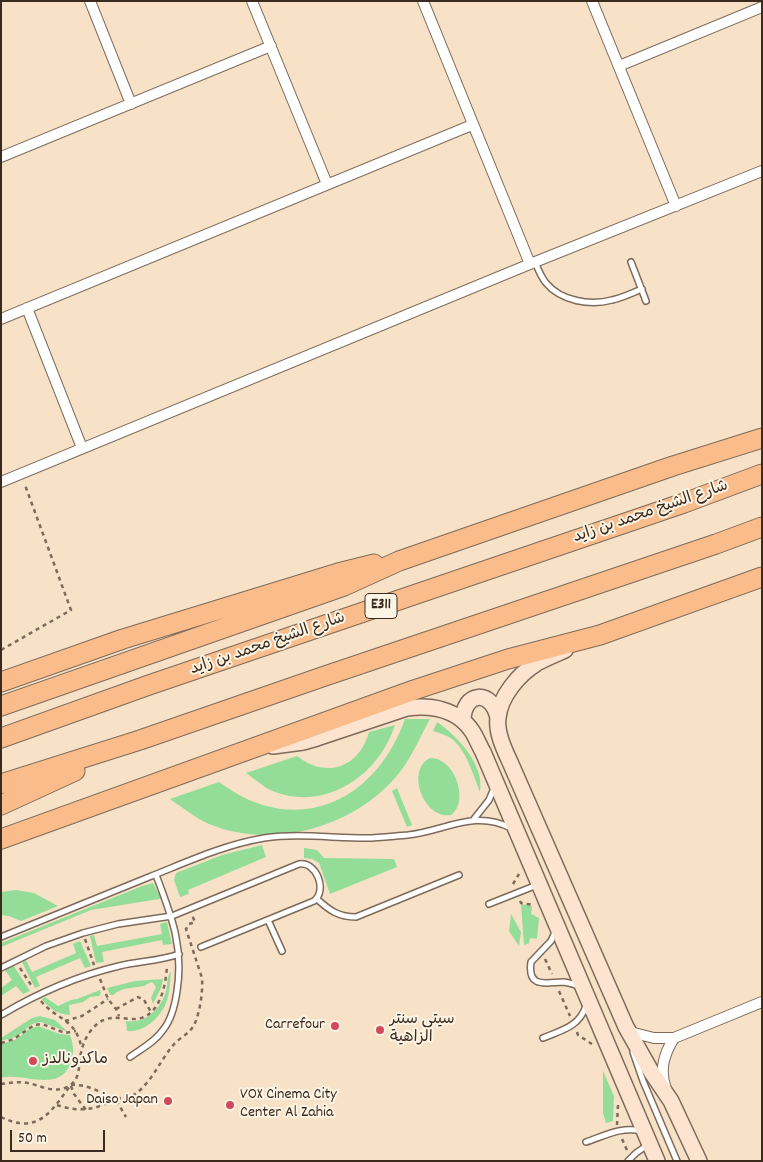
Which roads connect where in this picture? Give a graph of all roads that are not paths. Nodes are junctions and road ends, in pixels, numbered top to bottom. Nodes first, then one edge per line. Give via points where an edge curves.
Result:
1 (90, 1) edge
2 (252, 1) edge
3 (423, 1) edge
4 (592, 1) edge
5 (762, 7) edge
6 (271, 46) junction
7 (619, 66) junction
8 (131, 104) junction
9 (472, 125) junction
10 (1, 157) edge
11 (762, 171) edge
12 (327, 184) junction
13 (676, 206) junction
14 (630, 262) dead end
15 (532, 263) junction
16 (642, 289) junction
17 (646, 300) dead end
18 (27, 308) junction
19 (1, 319) edge
20 (762, 424) edge
21 (762, 438) edge
22 (82, 448) junction
23 (673, 466) junction
24 (762, 474) edge
25 (1, 482) edge
26 (762, 527) edge
27 (400, 561) junction
28 (762, 577) edge
29 (600, 635) junction
30 (1, 682) edge
31 (1, 706) edge
32 (498, 718) junction
33 (463, 721) junction
34 (1, 738) edge
35 (140, 740) junction
36 (259, 746) junction
37 (1, 784) edge
38 (496, 784) junction
39 (1, 805) edge
40 (474, 819) junction
41 (515, 830) junction
42 (1, 839) edge
43 (156, 874) junction
44 (459, 875) dead end
45 (538, 885) junction
46 (317, 899) junction
47 (489, 904) dead end
48 (172, 916) junction
49 (268, 920) junction
50 (556, 927) junction
51 (1, 937) edge
52 (201, 947) dead end
53 (282, 951) dead end
54 (179, 954) junction
55 (1, 968) edge
56 (585, 994) junction
57 (762, 1002) edge
58 (1, 1015) edge
59 (626, 1027) junction
60 (543, 1038) dead end
61 (674, 1038) junction
62 (130, 1057) dead end
63 (668, 1095) junction
64 (647, 1138) junction
65 (586, 1142) dead end
66 (628, 1161) edge
67 (657, 1161) edge
68 (678, 1161) edge
69 (699, 1161) edge

1 - 8 street
2 - 6 street
3 - 9 street
4 - 7 street
5 - 7 street
6 - 8 street
6 - 12 street
7 - 13 street
8 - 10 street
9 - 12 street
9 - 15 street
11 - 13 street
12 - 18 street
13 - 15 street
14 - 16 lane
15 - 16 lane via 552,289 572,299 586,302 612,300
15 - 22 street
16 - 17 lane
18 - 19 street
18 - 22 street
20 - 23 highway
21 - 23 highway
22 - 25 street
23 - 27 highway
24 - 34 highway, شارع الشيخ محمد بن زايد / E311
26 - 35 highway
27 - 30 highway via 338,573 123,639
27 - 31 highway via 344,586
28 - 29 highway
29 - 32 street via 538,663 524,673 503,701
29 - 36 highway via 480,668
32 - 33 street via 494,704 478,697 464,707
32 - 59 street via 507,755
33 - 36 street via 451,713 422,706 302,742
33 - 38 street via 479,745
35 - 37 highway
35 - 39 highway
36 - 42 highway
38 - 40 lane via 486,805
38 - 41 street
40 - 41 lane via 493,821
40 - 43 lane via 438,830 390,837 303,835 264,838 207,853
41 - 45 street
43 - 48 lane
43 - 51 lane
44 - 46 lane via 356,917 340,916
45 - 47 lane
45 - 50 street
46 - 48 lane via 321,886 312,867 302,863
46 - 49 lane
48 - 54 lane
48 - 55 lane via 83,933 46,946
49 - 52 lane
49 - 53 lane
50 - 56 street
50 - 56 lane via 551,940 531,962 532,974 541,983 570,983
54 - 58 lane via 78,978
54 - 62 lane via 176,998 168,1022 156,1038
56 - 60 lane via 583,1014 574,1025
56 - 64 street
57 - 61 street
59 - 61 street via 654,1038
59 - 63 street
59 - 68 lane via 643,1081
61 - 63 street via 662,1072
63 - 69 street
64 - 65 lane via 632,1129 619,1130
64 - 66 lane
64 - 67 street

